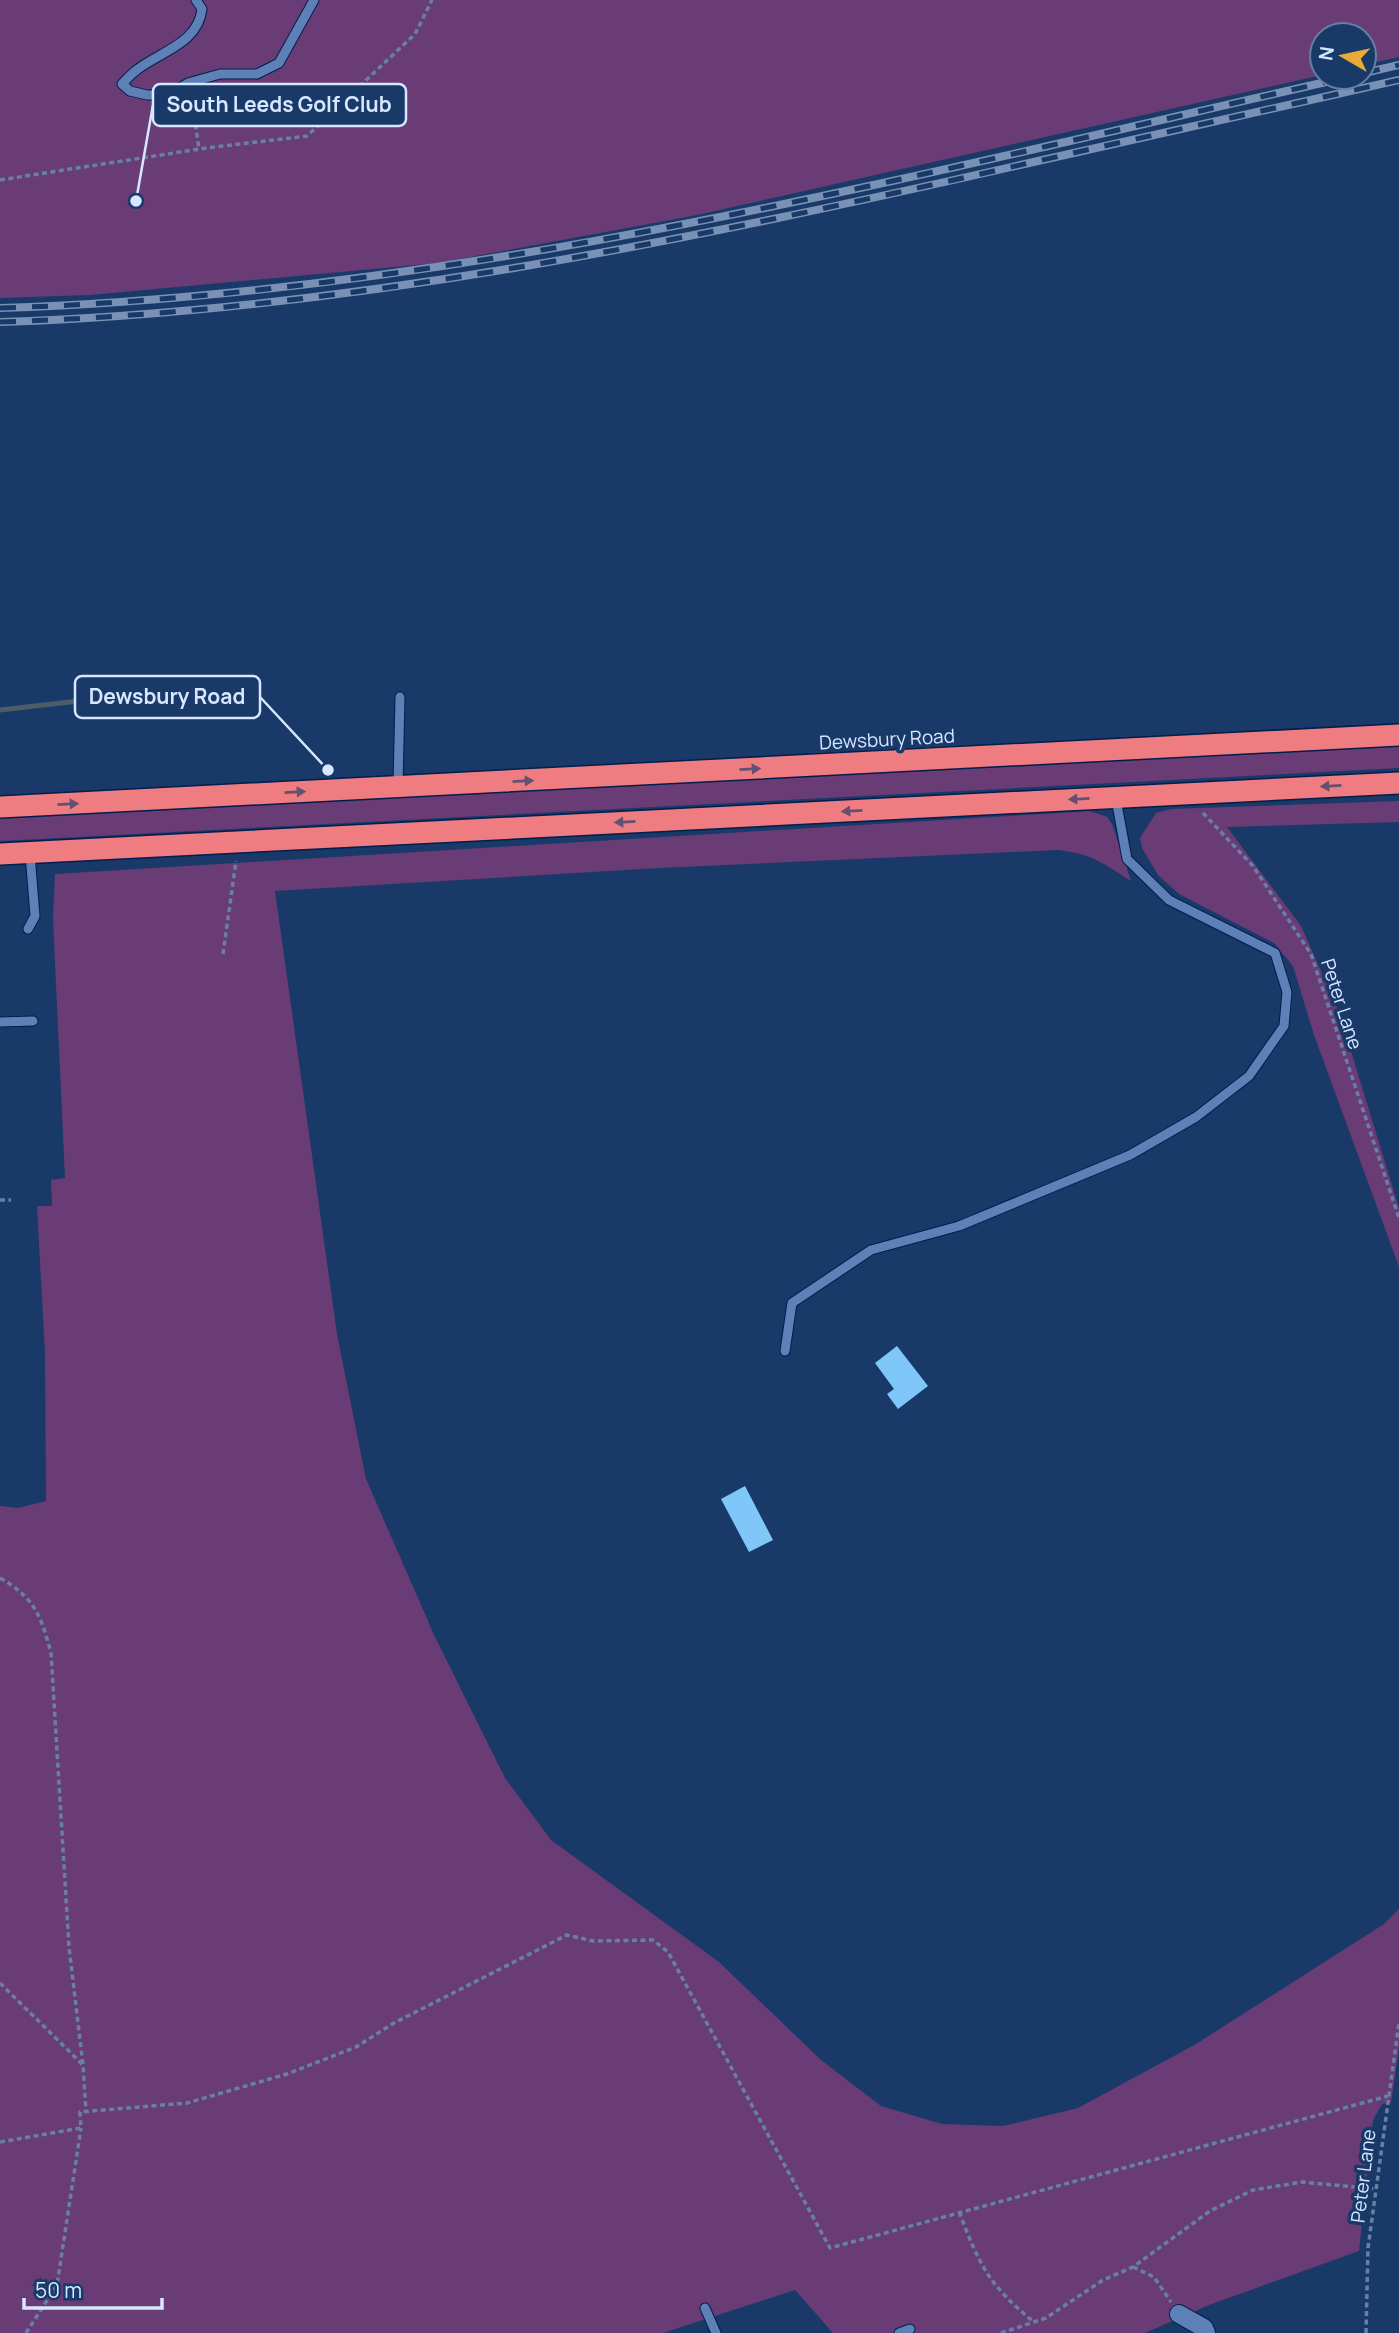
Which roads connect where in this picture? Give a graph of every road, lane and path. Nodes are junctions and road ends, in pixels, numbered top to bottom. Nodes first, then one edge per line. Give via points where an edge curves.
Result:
1 (196, 0) edge
2 (314, 0) edge
3 (432, 0) edge
4 (181, 87) junction
5 (199, 149) junction
6 (0, 180) edge
7 (400, 697) dead end
8 (1399, 735) edge
9 (1399, 783) edge
10 (398, 787) junction
11 (1184, 794) junction
12 (1116, 797) junction
13 (0, 807) edge
14 (238, 842) junction
15 (30, 852) junction
16 (0, 853) edge
17 (28, 929) dead end
18 (223, 954) dead end
19 (33, 1021) dead end
20 (0, 1022) edge
21 (0, 1200) edge
22 (11, 1200) dead end
23 (1399, 1218) edge
24 (785, 1351) dead end
25 (0, 1578) edge
26 (0, 1983) edge
27 (1399, 2023) edge
28 (83, 2065) junction
29 (1388, 2096) junction
30 (86, 2112) junction
31 (81, 2127) junction
32 (0, 2142) edge
33 (1376, 2189) junction
34 (959, 2212) junction
35 (1133, 2266) junction
36 (705, 2308) dead end
37 (1180, 2314) joint
38 (1035, 2323) junction
39 (910, 2329) dead end
40 (26, 2333) edge
41 (716, 2333) edge
42 (899, 2333) edge
43 (1001, 2333) edge
44 (1206, 2333) edge
45 (1366, 2333) edge

1 - 4 lane via 202,9 201,19 192,33 166,55 139,68 122,85 147,95 168,95
2 - 4 lane via 279,63 257,74 220,74
3 - 5 path via 415,34 307,136
4 - 5 path
5 - 6 path
7 - 10 lane
10 -> 8 highway, Dewsbury Road
9 -> 11 highway
13 -> 10 highway, Dewsbury Road
11 - 12 highway
11 - 23 path, Peter Lane via 1253,866 1311,954
12 -> 14 highway
12 - 24 lane via 1127,859 1169,900 1275,953 1287,992 1284,1026 1249,1076 1196,1117 1130,1155 959,1226 871,1250 792,1303
14 - 15 highway
14 - 18 path
15 - 16 highway
15 - 17 lane via 35,916
19 - 20 lane
21 - 22 path
25 - 28 path via 18,1588 40,1612 51,1653 69,1947
26 - 28 path
27 - 29 path, Peter Lane
28 - 30 path
29 - 33 path, Peter Lane
29 - 34 path
30 - 31 path via 80,2112
30 - 34 path via 187,2103 288,2074 356,2047 567,1935 593,1941 653,1940 668,1952 830,2248
31 - 32 path
31 - 40 path via 57,2285
33 - 35 path via 1302,2182 1253,2190 1210,2211
33 - 45 path, Peter Lane via 1368,2248
34 - 38 path via 980,2264 1001,2295
35 - 37 path via 1154,2277
35 - 38 path
36 - 41 lane
37 - 44 street
38 - 43 path
39 - 42 lane

